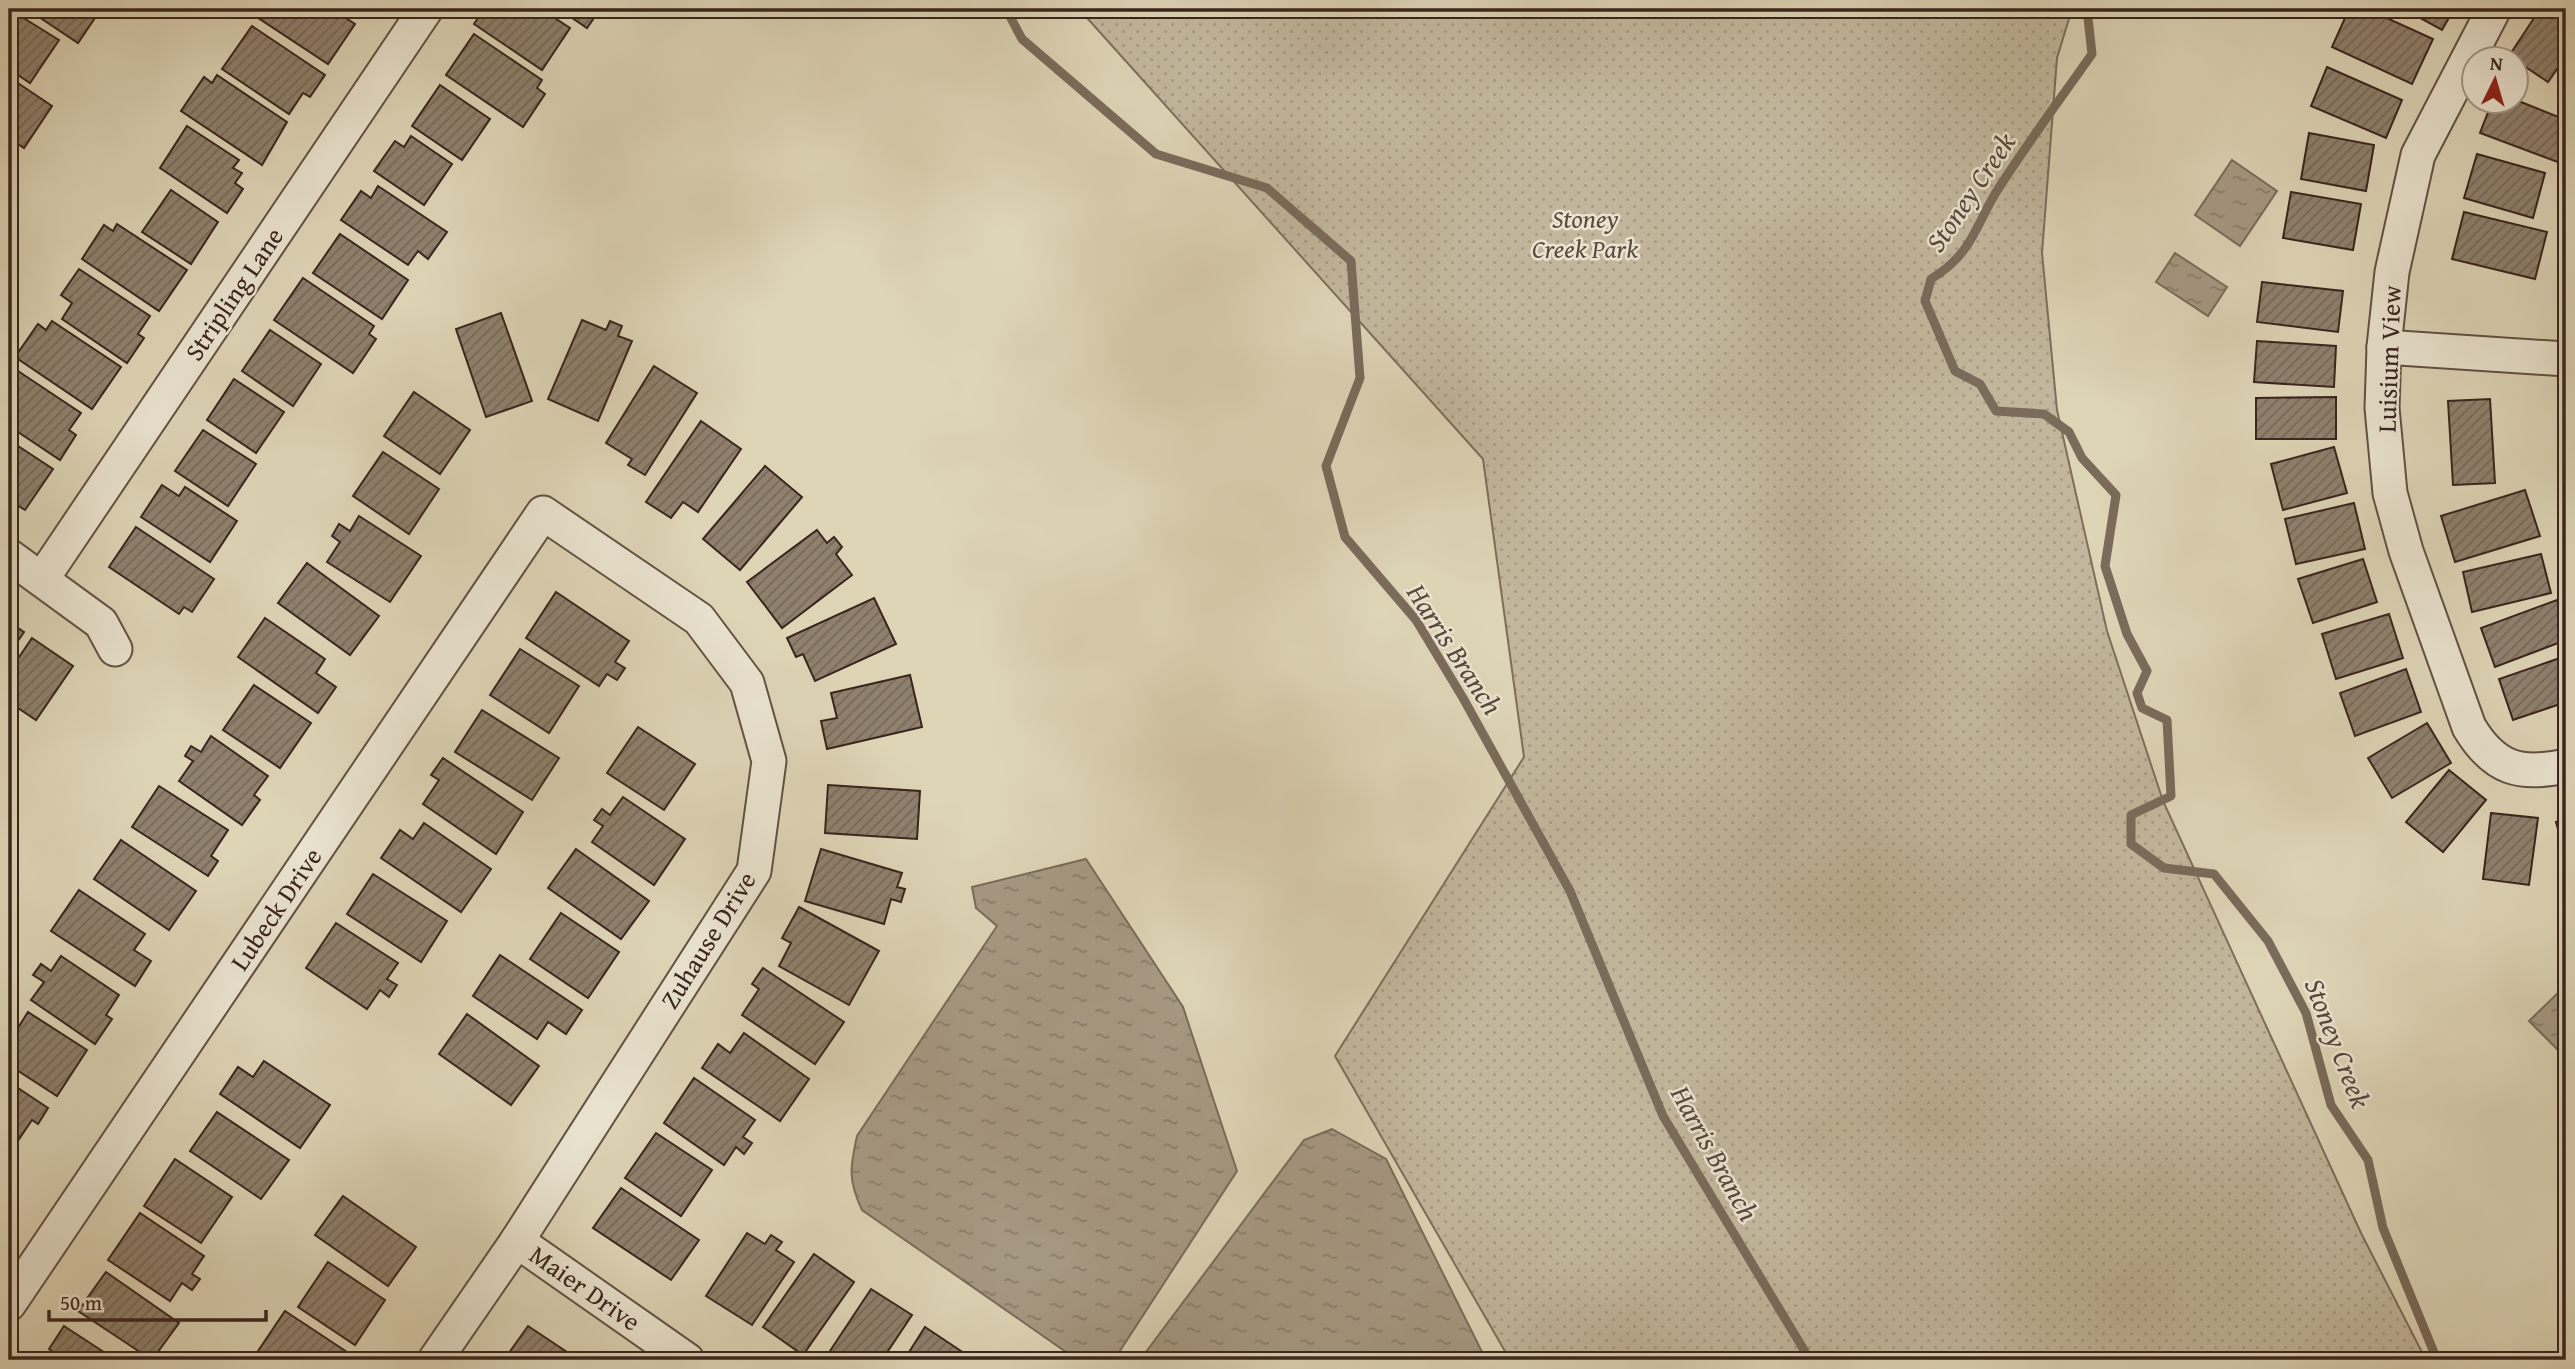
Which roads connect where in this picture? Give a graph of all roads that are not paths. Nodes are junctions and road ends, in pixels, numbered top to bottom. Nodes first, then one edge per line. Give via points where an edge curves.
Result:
1 (426, 9) edge
2 (2494, 9) edge
3 (2384, 347) junction
4 (2566, 359) edge
5 (543, 513) joint
6 (9, 556) edge
7 (42, 579) junction
8 (115, 649) dead end
9 (2566, 766) edge
10 (517, 1241) junction
11 (9, 1304) edge
12 (435, 1360) edge
13 (687, 1360) edge

1 - 7 street, Stripling Lane
2 - 3 street, Luisium View via 2418,155 2392,272
3 - 4 street
3 - 9 street, Luisium View via 2382,408 2390,493 2469,727 2482,748 2505,766 2535,773
5 - 10 street, Zuhause Drive via 699,619 747,683 769,761 754,871
5 - 11 street, Lubeck Drive
6 - 7 street
7 - 8 street via 101,622
10 - 12 street, Zuhause Drive
10 - 13 street, Maier Drive

